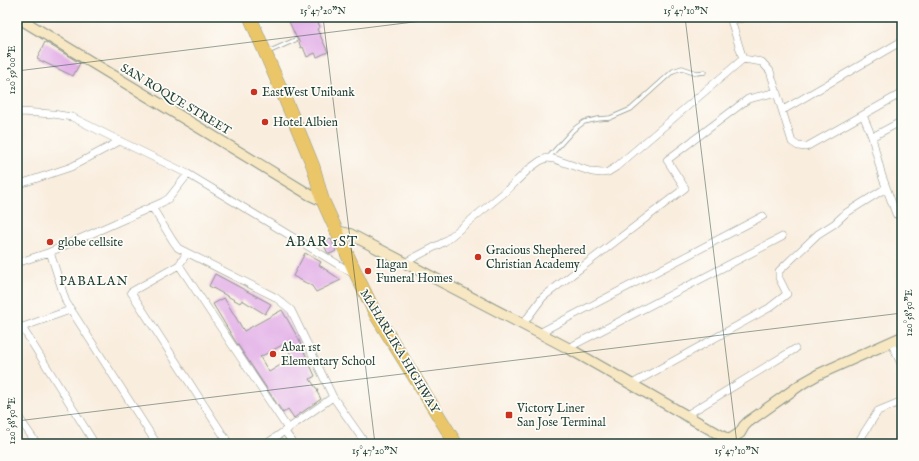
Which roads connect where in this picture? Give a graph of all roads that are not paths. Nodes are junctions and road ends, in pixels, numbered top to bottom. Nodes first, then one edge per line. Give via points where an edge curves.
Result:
1 (17, 17) edge
2 (242, 17) edge
3 (750, 17) edge
4 (731, 19) edge
5 (250, 24) edge
6 (294, 40) dead end
7 (902, 41) edge
8 (264, 53) junction
9 (743, 59) junction
10 (705, 72) dead end
11 (777, 92) junction
12 (902, 92) edge
13 (783, 110) junction
14 (17, 113) edge
15 (863, 115) junction
16 (902, 121) edge
17 (872, 137) junction
18 (120, 141) junction
19 (547, 158) junction
20 (188, 174) junction
21 (17, 185) edge
22 (886, 188) junction
23 (321, 195) junction
24 (152, 207) junction
25 (902, 211) edge
26 (763, 216) dead end
27 (336, 231) junction
28 (782, 236) dead end
29 (50, 252) junction
30 (187, 253) junction
31 (17, 263) edge
32 (404, 263) junction
33 (179, 265) junction
34 (357, 276) junction
35 (70, 310) junction
36 (523, 324) junction
37 (20, 328) edge
38 (539, 333) junction
39 (902, 336) edge
40 (891, 342) junction
41 (568, 348) junction
42 (796, 349) dead end
43 (902, 366) edge
44 (632, 384) junction
45 (333, 397) junction
46 (902, 401) edge
47 (17, 415) edge
48 (685, 416) junction
49 (286, 430) junction
50 (153, 443) edge
51 (729, 443) edge
52 (37, 444) edge
53 (96, 444) edge
54 (229, 444) edge
55 (266, 444) edge
56 (294, 444) edge
57 (366, 444) edge
58 (456, 444) edge
59 (857, 444) edge

1 - 23 street, SAN ROQUE STREET via 310,195
2 - 5 highway, MAHARLIKA HIGHWAY
3 - 4 street
4 - 9 street
5 - 8 highway, MAHARLIKA HIGHWAY
5 - 23 highway, MAHARLIKA HIGHWAY via 306,169
6 - 8 lane
7 - 13 street
8 - 23 highway, MAHARLIKA HIGHWAY via 314,168
9 - 11 street via 762,62 770,71
9 - 19 street via 608,172 592,172
10 - 19 lane via 697,73 682,68 673,71 631,109 610,118 584,122
11 - 13 street
11 - 36 street via 748,99 667,160 686,188 543,297
12 - 15 street
13 - 15 street via 792,142 806,147
14 - 18 street via 53,114 72,118
15 - 17 street
16 - 17 street
17 - 22 street
18 - 20 street
18 - 21 street via 71,167
19 - 32 street via 529,169 444,242
20 - 24 street via 166,201
20 - 34 street
22 - 25 street via 896,214
22 - 44 street via 818,234 779,271 779,278 787,294 782,298 769,308
23 - 27 highway, MAHARLIKA HIGHWAY
24 - 29 street
24 - 30 street via 175,244
26 - 38 street
27 - 32 street via 350,234
27 - 34 highway, MAHARLIKA HIGHWAY
28 - 41 street
29 - 31 street
29 - 35 street
30 - 33 street
30 - 45 street via 275,296 291,310
32 - 36 street
33 - 49 street
33 - 54 street via 131,292
34 - 58 highway, MAHARLIKA HIGHWAY via 376,315
35 - 37 street
35 - 50 street
36 - 38 street
37 - 53 street
38 - 41 street
39 - 40 street
40 - 43 street
40 - 51 street via 834,366 803,383 748,422
41 - 44 street
42 - 48 street
44 - 48 street
45 - 49 street
45 - 57 street
46 - 59 street via 878,411
47 - 52 street
48 - 51 street
49 - 55 street
49 - 56 street

